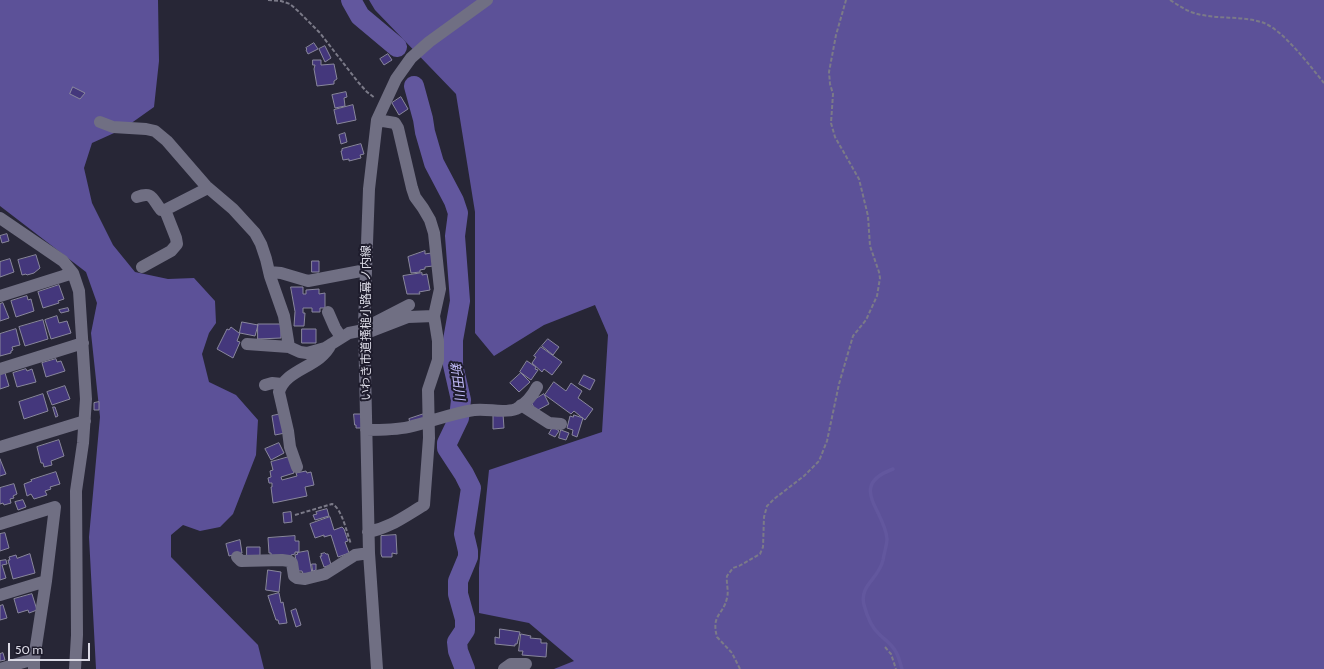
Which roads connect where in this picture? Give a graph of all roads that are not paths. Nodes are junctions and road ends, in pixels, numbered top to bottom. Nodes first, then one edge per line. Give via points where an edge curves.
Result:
1 (487, 0) edge
2 (377, 120) junction
3 (100, 122) dead end
4 (208, 188) junction
5 (137, 197) dead end
6 (165, 210) junction
7 (2, 221) edge
8 (142, 267) dead end
9 (366, 270) junction
10 (269, 272) junction
11 (73, 273) junction
12 (0, 296) edge
13 (409, 305) dead end
14 (328, 312) dead end
15 (434, 316) junction
16 (364, 330) junction
17 (336, 341) junction
18 (83, 343) junction
19 (247, 344) dead end
20 (289, 347) junction
21 (0, 369) edge
22 (282, 384) junction
23 (265, 385) dead end
24 (537, 387) dead end
25 (521, 405) junction
26 (85, 421) junction
27 (429, 421) junction
28 (561, 424) dead end
29 (366, 430) junction
30 (0, 447) edge
31 (297, 467) dead end
32 (0, 524) edge
33 (368, 532) junction
34 (368, 553) junction
35 (237, 558) dead end
36 (46, 581) junction
37 (0, 595) edge
38 (34, 664) edge
39 (526, 664) dead end
40 (0, 669) edge
41 (75, 669) edge
42 (377, 669) edge
43 (504, 669) edge

1 - 2 street, いわき市道搔槌小路幕ノ内線 via 411,58 396,79
2 - 9 street, いわき市道搔槌小路幕ノ内線 via 369,189
2 - 15 street via 395,123 398,128 415,197 430,220 434,233 440,289
3 - 4 street via 113,127 155,131
4 - 6 street
4 - 10 street via 233,209 255,233
5 - 6 street via 150,195 161,210
6 - 8 street via 177,244 171,251
7 - 11 street via 63,261
9 - 10 street via 308,281
9 - 16 street, いわき市道搔槌小路幕ノ内線
10 - 20 street via 285,320
11 - 12 street
11 - 18 street via 79,291
13 - 16 street
14 - 17 street via 335,328
15 - 16 street via 408,317
15 - 27 street via 438,360 428,390
16 - 17 street via 349,333
16 - 29 street, いわき市道搔槌小路幕ノ内線
17 - 20 street via 307,353
17 - 22 street via 319,360 289,377
18 - 21 street
18 - 26 street
19 - 20 street
22 - 23 street
22 - 31 street via 278,392 290,448
24 - 25 street via 532,396
25 - 27 street via 508,411 477,410
25 - 28 street via 548,423
26 - 30 street
26 - 41 street via 76,491
27 - 29 street via 382,431
27 - 33 street via 424,505 381,529
29 - 33 street, いわき市道搔槌小路幕ノ内線
32 - 36 street via 55,507
33 - 34 street, いわき市道搔槌小路幕ノ内線
34 - 35 street via 355,555 325,574 305,579 294,576 292,563 289,561 241,561
34 - 42 street, いわき市道搔槌小路幕ノ内線
36 - 37 street
36 - 38 street
38 - 40 street
39 - 43 street via 511,664

